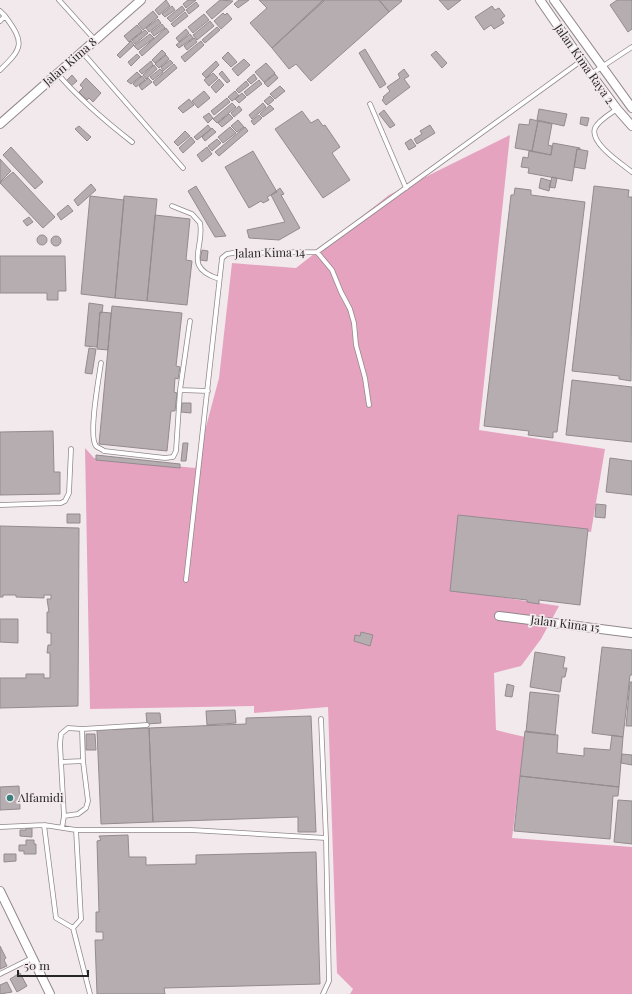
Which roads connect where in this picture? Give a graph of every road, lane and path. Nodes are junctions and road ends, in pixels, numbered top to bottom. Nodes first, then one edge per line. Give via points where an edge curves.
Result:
1 (59, 0) edge
2 (141, 0) edge
3 (540, 0) edge
4 (554, 0) edge
5 (0, 11) edge
6 (5, 16) junction
7 (0, 21) edge
8 (95, 40) junction
9 (632, 47) edge
10 (82, 52) junction
11 (581, 60) junction
12 (601, 67) junction
13 (0, 70) edge
14 (57, 73) junction
15 (591, 74) junction
16 (370, 104) dead end
17 (632, 108) edge
18 (617, 109) junction
19 (0, 124) edge
20 (632, 126) edge
21 (132, 142) dead end
22 (183, 168) dead end
23 (632, 172) edge
24 (406, 188) junction
25 (172, 206) dead end
26 (317, 252) junction
27 (219, 279) junction
28 (190, 321) dead end
29 (101, 363) dead end
30 (180, 390) junction
31 (208, 391) junction
32 (369, 404) dead end
33 (71, 449) dead end
34 (0, 505) edge
35 (186, 580) dead end
36 (499, 616) dead end
37 (632, 633) edge
38 (321, 719) dead end
39 (147, 725) dead end
40 (82, 729) junction
41 (83, 761) junction
42 (61, 762) junction
43 (64, 816) junction
44 (44, 824) junction
45 (0, 827) edge
46 (62, 828) junction
47 (76, 830) junction
48 (326, 838) junction
49 (0, 892) edge
50 (73, 928) junction
51 (32, 958) junction
52 (0, 974) edge
53 (50, 994) edge
54 (90, 994) edge
55 (323, 994) edge

1 - 8 lane
2 - 8 street, Jalan Kima 8
3 - 11 street, Jalan Kima Raya 2
4 - 12 street, Jalan Kima Raya 2
5 - 6 lane
6 - 7 lane
6 - 13 lane via 16,31 18,50 16,56
8 - 10 street, Jalan Kima 8
9 - 12 lane
10 - 14 street, Jalan Kima 8
10 - 22 lane
11 - 15 street, Jalan Kima Raya 2
11 - 24 lane, Jalan Kima 14
12 - 15 lane
12 - 17 street, Jalan Kima Raya 2
14 - 19 street, Jalan Kima 8
14 - 21 lane via 93,111
15 - 18 street, Jalan Kima Raya 2
16 - 24 lane
18 - 20 street, Jalan Kima Raya 2
18 - 23 lane via 595,128 596,140 609,155
24 - 26 lane, Jalan Kima 14
25 - 27 lane via 192,214 200,223 198,263 205,275
26 - 27 lane, Jalan Kima 14 via 227,254 222,258
26 - 32 lane via 332,270 350,309
27 - 31 lane, Jalan Kima 14
28 - 30 lane
29 - 30 lane via 94,408 94,441 96,446 104,451 173,457 176,451
30 - 31 lane
31 - 35 lane, Jalan Kima 14
33 - 34 lane via 69,493 65,501
36 - 37 street, Jalan Kima 15
38 - 48 lane
39 - 40 lane
40 - 41 lane
40 - 42 lane via 68,728 61,734
41 - 42 lane
41 - 43 lane via 88,801 86,808 78,814
42 - 43 lane
43 - 46 lane
44 - 45 lane
44 - 46 lane
44 - 50 lane via 56,918
46 - 47 lane
47 - 48 lane via 191,830
47 - 50 lane via 81,919
48 - 55 lane via 329,981
49 - 51 street
50 - 54 lane
51 - 52 lane
51 - 53 street

